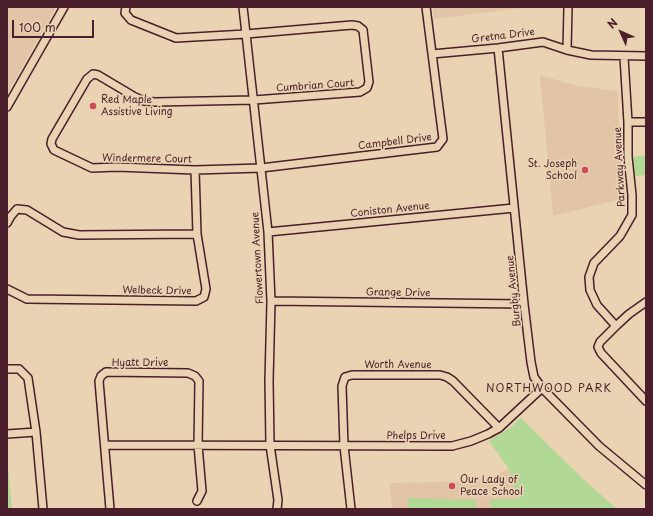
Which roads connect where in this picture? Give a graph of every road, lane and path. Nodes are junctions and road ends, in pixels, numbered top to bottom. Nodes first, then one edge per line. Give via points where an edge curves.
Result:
1 (64, 7) edge
2 (126, 7) edge
3 (243, 7) edge
4 (426, 7) edge
5 (568, 7) edge
6 (246, 34) junction
7 (498, 48) junction
8 (567, 50) junction
9 (432, 54) junction
10 (646, 56) edge
11 (624, 57) junction
12 (254, 100) junction
13 (7, 107) edge
14 (628, 122) junction
15 (646, 122) edge
16 (261, 168) junction
17 (195, 170) junction
18 (514, 208) junction
19 (7, 223) edge
20 (268, 232) junction
21 (197, 234) junction
22 (7, 289) edge
23 (271, 301) junction
24 (646, 302) edge
25 (524, 304) junction
26 (616, 326) junction
27 (7, 369) edge
28 (542, 388) junction
29 (644, 396) edge
30 (499, 428) junction
31 (36, 432) junction
32 (7, 434) edge
33 (105, 445) junction
34 (198, 445) junction
35 (270, 445) junction
36 (344, 446) junction
37 (646, 485) edge
38 (197, 501) dead end
39 (43, 509) edge
40 (110, 509) edge
41 (277, 509) edge
42 (350, 509) edge

1 - 13 street
2 - 6 street via 125,13 131,20 176,38
3 - 6 street, Flowertown Avenue
4 - 9 street, Campbell Drive
5 - 8 street
6 - 12 street, Flowertown Avenue
6 - 12 street, Cumbrian Court via 352,25 363,30 369,82 367,88 360,92
7 - 8 street, Gretna Drive via 543,42
7 - 9 street, Gretna Drive
7 - 18 street, Burgby Avenue
8 - 11 street, Gretna Drive via 591,55
9 - 16 street, Campbell Drive via 443,138 437,147
10 - 11 street, Gretna Drive
11 - 14 street, Parkway Avenue
12 - 16 street, Flowertown Avenue
12 - 17 street, Windermere Court via 144,101 93,74 87,78 52,138 54,150 92,168
14 - 15 street
14 - 26 street, Parkway Avenue via 632,215 620,236 594,263 589,277 590,290 597,305
16 - 17 street, Windermere Court
16 - 20 street, Flowertown Avenue
17 - 21 street, Welbeck Drive
18 - 20 street, Coniston Avenue
18 - 25 street, Burgby Avenue
19 - 21 street via 17,209 27,210 63,232 78,235
20 - 23 street, Flowertown Avenue
21 - 22 street, Welbeck Drive via 206,289 204,297 196,301 27,299
23 - 25 street, Grange Drive
23 - 35 street, Flowertown Avenue
24 - 26 street
25 - 28 street, Burgby Avenue via 534,377
26 - 29 street via 598,347
27 - 31 street via 19,369 28,378
28 - 30 street, Phelps Drive
28 - 37 street, Burgby Avenue via 600,446
30 - 36 street, Phelps Drive via 471,441 452,446
30 - 36 street, Worth Avenue via 447,376 352,375 345,377 342,386
31 - 32 street
31 - 39 street
33 - 34 street, Phelps Drive
33 - 34 street, Hyatt Drive via 99,381 106,372 188,373 195,376 199,381
33 - 40 street, Hyatt Drive
34 - 35 street, Phelps Drive
34 - 38 street via 202,492
35 - 36 street, Phelps Drive
35 - 41 street, Flowertown Avenue
36 - 42 street

